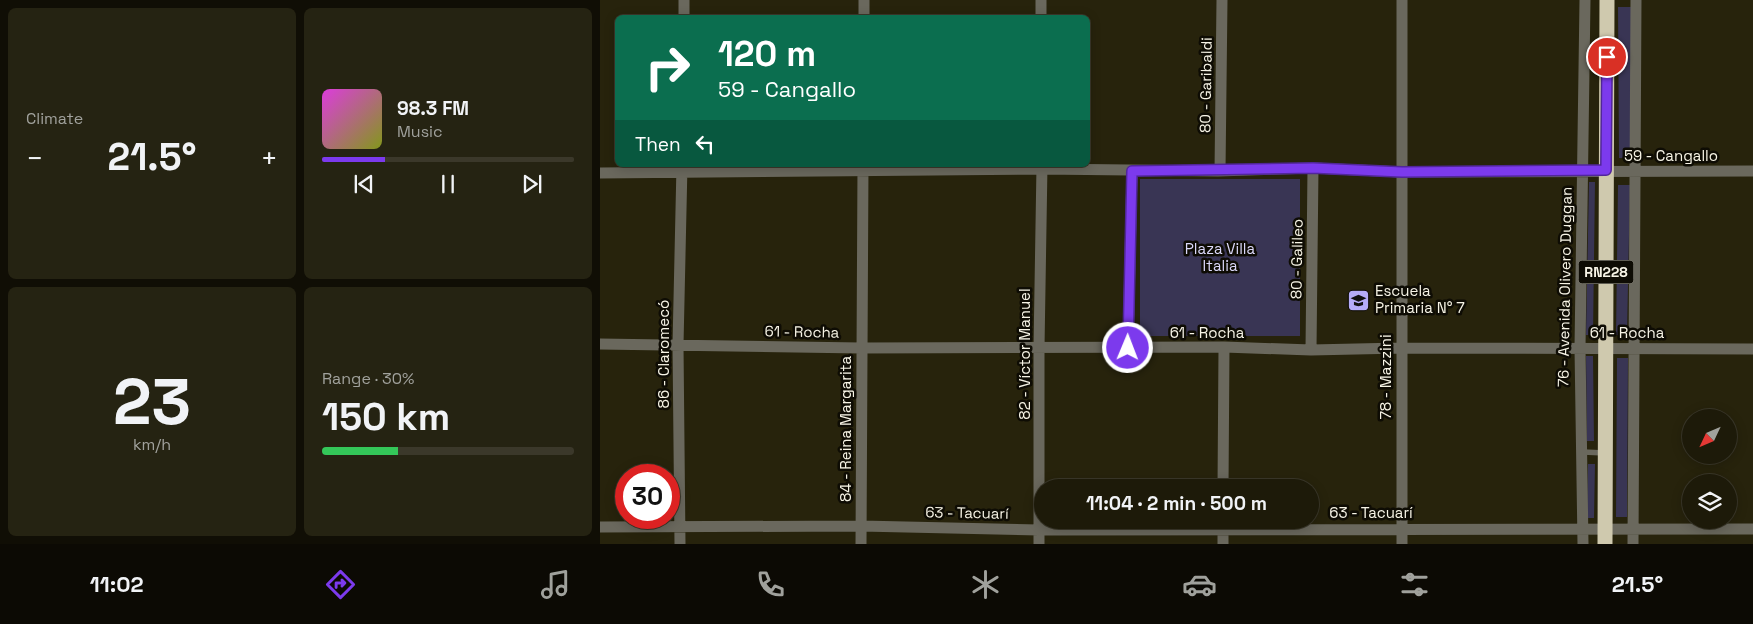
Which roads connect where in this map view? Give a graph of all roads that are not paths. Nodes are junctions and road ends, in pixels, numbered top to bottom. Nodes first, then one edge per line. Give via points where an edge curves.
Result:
1 (684, 0) edge
2 (864, 0) edge
3 (1041, 0) edge
4 (1222, 0) edge
5 (1402, 0) edge
6 (1585, 0) edge
7 (1607, 0) edge
8 (1636, 0) edge
9 (684, 15) edge
10 (864, 15) edge
11 (1041, 15) edge
12 (1042, 167) edge
13 (682, 168) edge
14 (864, 168) edge
15 (1313, 168) junction
16 (1606, 170) junction
17 (1132, 171) junction
18 (1220, 171) junction
19 (1584, 171) junction
20 (1753, 171) edge
21 (1402, 172) junction
22 (1636, 172) junction
23 (600, 173) edge
24 (600, 344) edge
25 (678, 345) junction
26 (861, 348) junction
27 (1039, 348) junction
28 (1128, 348) junction
29 (1224, 348) junction
30 (1401, 348) junction
31 (1580, 348) junction
32 (1607, 348) junction
33 (1633, 348) junction
34 (1753, 349) edge
35 (1311, 350) junction
36 (1583, 452) junction
37 (1604, 453) junction
38 (679, 464) edge
39 (1223, 479) edge
40 (680, 526) edge
41 (861, 526) junction
42 (1319, 526) edge
43 (600, 527) edge
44 (615, 527) edge
45 (1402, 528) junction
46 (1583, 528) junction
47 (680, 529) edge
48 (1070, 529) edge
49 (1223, 529) edge
50 (1633, 529) junction
51 (1753, 529) edge
52 (1040, 530) junction
53 (1605, 537) edge
54 (680, 544) edge
55 (861, 544) edge
56 (1039, 544) edge
57 (1223, 544) edge
58 (1402, 544) edge
59 (1582, 544) edge
60 (1633, 544) edge

1 - 9 street
2 - 10 street
3 - 11 street
4 - 18 street, 80 - Garibaldi
5 - 21 street, 78 - Mazzini
6 - 19 street, 76 - Avenida Olivero Duggan
7 - 16 highway, RN228
8 - 22 street
12 - 14 street, 59 - Cangallo
12 - 17 street, 59 - Cangallo
12 - 27 street, 82 - Víctor Manuel
13 - 14 street, 59 - Cangallo
13 - 23 street, 59 - Cangallo
13 - 25 street, 86 - Claromecó
14 - 26 street, 84 - Reina Margarita
15 - 18 street, 59 - Cangallo
15 - 21 street, 59 - Cangallo
15 - 35 street, 80 - Galileo
16 - 19 street, 59 - Cangallo
16 - 22 street, 59 - Cangallo
16 - 32 highway, RN228
17 - 18 street, 59 - Cangallo
17 - 28 street
19 - 21 street, 59 - Cangallo
19 - 31 street, 76 - Avenida Olivero Duggan
20 - 22 street, 59 - Cangallo
21 - 30 street, 78 - Mazzini
22 - 33 street
24 - 25 street, 61 - Rocha
25 - 26 street, 61 - Rocha
25 - 38 street, 86 - Claromecó
26 - 27 street, 61 - Rocha
26 - 41 street, 84 - Reina Margarita
27 - 28 street, 61 - Rocha
27 - 52 street, 82 - Víctor Manuel
28 - 29 street, 61 - Rocha
29 - 35 street, 61 - Rocha
29 - 39 street
30 - 31 street, 61 - Rocha
30 - 35 street, 61 - Rocha
30 - 45 street, 78 - Mazzini
31 - 32 street, 61 - Rocha
31 - 36 street, 76 - Avenida Olivero Duggan
32 - 33 street, 61 - Rocha
32 - 37 highway, RN228
33 - 34 street, 61 - Rocha
33 - 50 street
36 - 37 lane
36 - 46 street, 76 - Avenida Olivero Duggan
37 - 53 highway, RN228
40 - 41 street, 63 - Tacuarí
41 - 52 street, 63 - Tacuarí
41 - 55 street, 84 - Reina Margarita
42 - 45 street, 63 - Tacuarí
43 - 44 street, 63 - Tacuarí
45 - 46 street, 63 - Tacuarí
45 - 58 street, 78 - Mazzini
46 - 53 street, 63 - Tacuarí
46 - 59 street, 76 - Avenida Olivero Duggan
47 - 54 street, 86 - Claromecó
48 - 52 street, 63 - Tacuarí
49 - 57 street
50 - 51 street, 63 - Tacuarí
50 - 53 street, 63 - Tacuarí
50 - 60 street
52 - 56 street, 82 - Víctor Manuel

